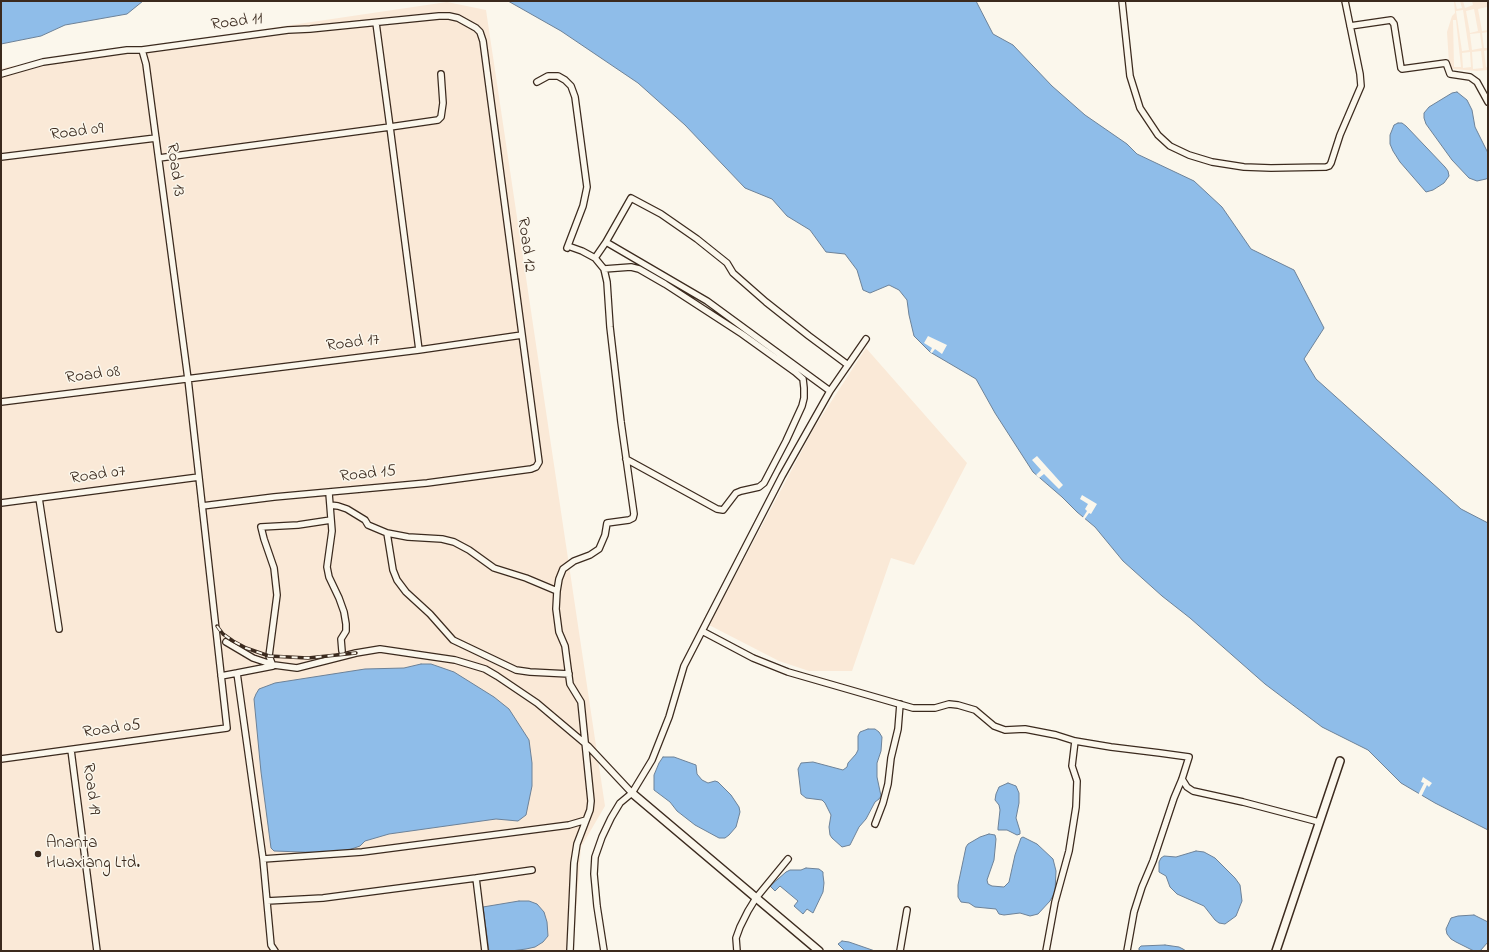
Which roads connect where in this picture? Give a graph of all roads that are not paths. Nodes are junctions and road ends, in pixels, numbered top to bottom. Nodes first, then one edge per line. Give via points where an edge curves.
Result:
1 (1122, 1) edge
2 (1345, 1) edge
3 (376, 23) junction
4 (1350, 26) junction
5 (476, 28) joint
6 (142, 50) junction
7 (1, 74) edge
8 (441, 74) dead end
9 (537, 82) dead end
10 (1488, 102) edge
11 (390, 127) junction
12 (156, 138) junction
13 (1, 157) edge
14 (159, 158) junction
15 (606, 242) junction
16 (595, 258) junction
17 (604, 269) junction
18 (522, 335) junction
19 (866, 340) dead end
20 (419, 350) junction
21 (848, 365) junction
22 (188, 379) junction
23 (830, 391) junction
24 (1, 402) edge
25 (626, 460) junction
26 (536, 467) joint
27 (199, 477) junction
28 (329, 493) junction
29 (39, 498) junction
30 (1, 503) edge
31 (330, 505) junction
32 (202, 506) junction
33 (330, 520) junction
34 (387, 533) junction
35 (557, 591) junction
36 (58, 629) dead end
37 (702, 631) junction
38 (226, 642) dead end
39 (342, 651) dead end
40 (237, 673) junction
41 (569, 674) junction
42 (221, 676) junction
43 (900, 704) junction
44 (227, 728) joint
45 (1075, 741) junction
46 (586, 744) junction
47 (71, 750) junction
48 (1, 759) edge
49 (1340, 760) dead end
50 (1182, 779) junction
51 (632, 794) junction
52 (586, 820) junction
53 (1319, 822) junction
54 (875, 824) dead end
55 (263, 859) junction
56 (788, 859) dead end
57 (532, 870) dead end
58 (476, 878) junction
59 (756, 898) junction
60 (267, 901) junction
61 (907, 910) dead end
62 (97, 951) edge
63 (275, 951) edge
64 (485, 951) edge
65 (570, 951) edge
66 (604, 951) edge
67 (737, 951) edge
68 (819, 951) edge
69 (900, 951) edge
70 (1046, 951) edge
71 (1127, 951) edge
72 (1276, 951) edge

1 - 4 street via 1130,76 1140,108 1158,135 1170,146 1189,155 1244,167 1329,166 1361,86
2 - 4 street
3 - 5 street, Road 11 via 449,16
3 - 6 street, Road 11 via 267,33
3 - 11 street
4 - 10 street via 1391,20 1394,24 1402,70 1446,63 1450,74 1470,77 1477,82
5 - 18 street, Road 12 via 483,41
6 - 7 street, Road 11 via 43,62
6 - 12 street, Road 13
8 - 11 street via 441,117 438,120
9 - 16 street via 548,76 558,76 571,86 576,97 587,187 568,247
11 - 14 street
11 - 20 street
12 - 13 street, Road 09
12 - 14 street, Road 13
14 - 22 street, Road 13
15 - 16 street
15 - 21 street via 631,198 661,214 709,248 727,262 733,273 766,302
15 - 23 street via 707,302
16 - 17 street
17 - 25 street
17 - 25 street via 631,267 665,284 795,372 803,380 804,388 802,406 764,483 759,487 736,493 723,510
18 - 20 street, Road 17
18 - 26 street, Road 12 via 539,462
19 - 21 street
20 - 22 street, Road 17
21 - 23 street
22 - 24 street, Road 08
22 - 27 street, Road 13
23 - 37 street via 782,476
25 - 35 street via 633,518 607,523 599,549 563,569
26 - 28 street, Road 15 via 428,483
27 - 29 street, Road 07
27 - 32 street, Road 13
28 - 31 street
28 - 32 street, Road 15
29 - 30 street, Road 07
29 - 36 street
31 - 33 street
31 - 34 street via 347,509 365,520 368,525
32 - 42 street, Road 13
33 - 39 street via 332,531 327,567 344,612 346,631 341,638
33 - 40 street via 261,527 274,568 278,595 269,656 273,666
34 - 35 street via 454,542 494,568
34 - 41 street via 397,580 453,640 516,670
35 - 41 street via 557,625 565,646
37 - 43 street via 753,658 788,672
37 - 51 street via 684,666 669,717 652,760
38 - 46 street via 253,658 274,666 297,668 380,649 455,660 485,669 497,676 537,703
40 - 42 street
40 - 55 street
41 - 46 street via 572,689 581,702
42 - 44 street, Road 13
43 - 45 street via 922,708 958,705 975,710 994,726 1005,730 1025,729
43 - 54 street via 888,784
44 - 47 street, Road 05
45 - 50 street via 1189,758
45 - 70 street via 1072,766 1077,781 1076,807 1069,851 1054,902
46 - 51 street
46 - 52 street via 591,801
47 - 48 street, Road 05
47 - 62 street, Road 19
49 - 53 street
50 - 53 street via 1193,791
50 - 71 street via 1134,912
51 - 59 street
51 - 66 street via 620,803 610,818 596,857 595,890
52 - 55 street via 564,826 362,852
52 - 65 street via 577,844 574,863
53 - 72 street
55 - 60 street
56 - 59 street
57 - 58 street
58 - 60 street via 323,898
58 - 64 street
59 - 67 street via 736,938
59 - 68 street
60 - 63 street via 271,945
61 - 69 street

